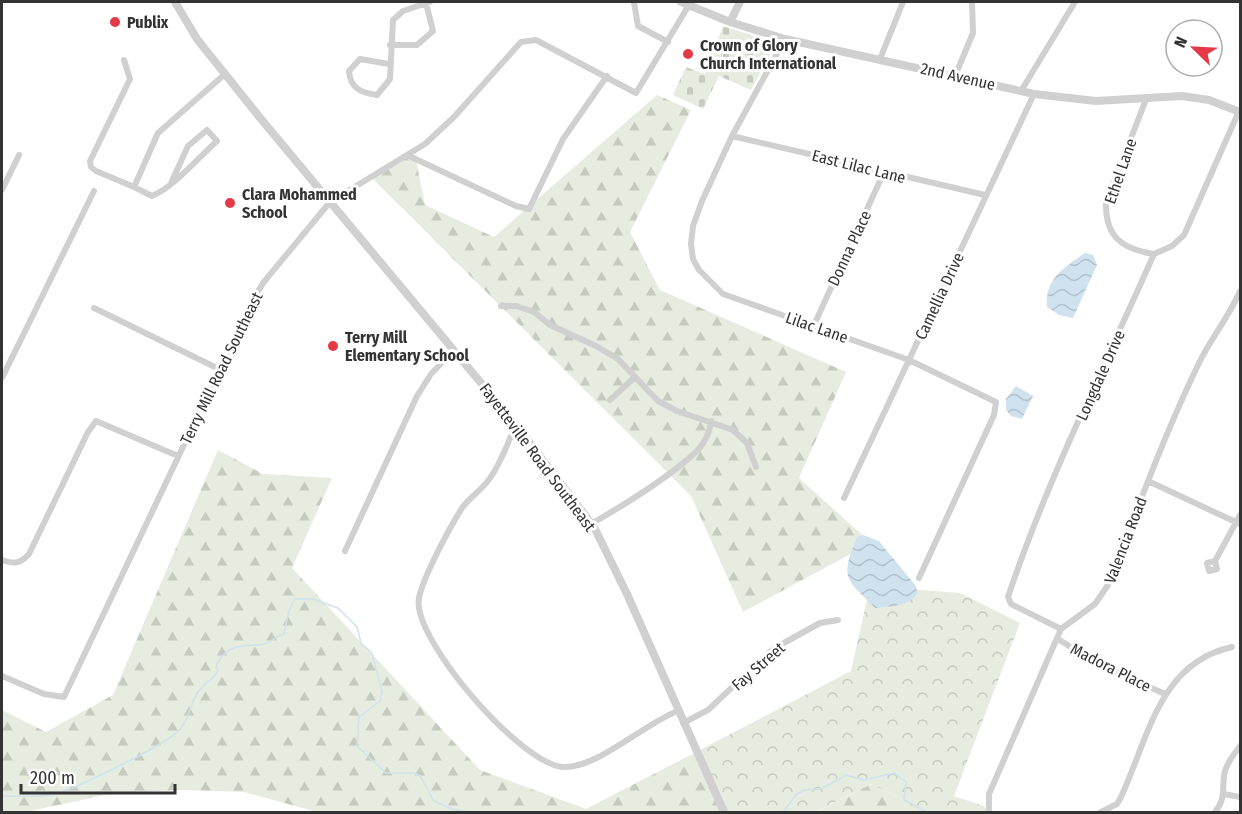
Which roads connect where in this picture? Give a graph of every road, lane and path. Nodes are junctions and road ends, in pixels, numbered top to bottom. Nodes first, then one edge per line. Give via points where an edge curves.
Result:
1 (175, 2) edge
2 (428, 2) edge
3 (634, 2) edge
4 (740, 2) edge
5 (903, 2) edge
6 (972, 2) edge
7 (1075, 2) edge
8 (685, 3) edge
9 (730, 22) junction
10 (785, 39) junction
11 (668, 42) junction
12 (390, 45) junction
13 (880, 59) junction
14 (124, 60) dead end
15 (389, 64) junction
16 (225, 74) junction
17 (607, 76) junction
18 (955, 76) junction
19 (1021, 91) junction
20 (1034, 94) junction
21 (1147, 97) junction
22 (1240, 111) edge
23 (732, 136) junction
24 (19, 155) dead end
25 (407, 155) junction
26 (884, 172) junction
27 (172, 181) junction
28 (134, 187) junction
29 (2, 190) edge
30 (94, 191) dead end
31 (985, 195) junction
32 (330, 202) junction
33 (1154, 254) junction
34 (1240, 291) edge
35 (501, 306) dead end
36 (94, 308) dead end
37 (814, 325) junction
38 (454, 350) junction
39 (909, 360) junction
40 (219, 369) junction
41 (2, 374) edge
42 (635, 377) junction
43 (610, 400) dead end
44 (711, 421) junction
45 (516, 425) junction
46 (178, 456) junction
47 (756, 467) dead end
48 (1148, 481) junction
49 (844, 498) dead end
50 (1239, 520) edge
51 (591, 524) junction
52 (345, 551) dead end
53 (2, 560) edge
54 (1215, 561) dead end
55 (919, 578) dead end
56 (838, 620) dead end
57 (1061, 629) junction
58 (1058, 639) junction
59 (1232, 647) dead end
60 (2, 676) edge
61 (1165, 694) junction
62 (678, 711) junction
63 (683, 723) junction
64 (1240, 746) edge
65 (1224, 794) junction
66 (1240, 797) edge
67 (1106, 812) edge
68 (724, 813) edge
69 (989, 813) edge
70 (1215, 813) edge

1 - 16 street, Fayetteville Road Southeast via 197,39
2 - 12 street via 403,11 393,20
2 - 12 street via 433,31 417,45
3 - 11 street via 639,26
4 - 9 street
5 - 13 street
6 - 18 street via 973,33
7 - 19 street
8 - 9 street, 2nd Avenue
8 - 11 street, Terry Mill Road Southeast
9 - 10 street, 2nd Avenue
10 - 13 street, 2nd Avenue
10 - 23 street, Lilac Lane
11 - 17 street, Terry Mill Road Southeast via 636,93
12 - 15 street
13 - 18 street, 2nd Avenue
14 - 28 street via 130,79 90,161 96,171
15 - 15 street via 360,59 349,71 349,80 357,89 377,95 390,79
16 - 28 street via 158,133
16 - 32 street, Fayetteville Road Southeast
17 - 25 street, Terry Mill Road Southeast via 536,40 521,42 454,117
17 - 25 street via 563,139 529,208 516,206
18 - 19 street, 2nd Avenue
19 - 20 street, 2nd Avenue
20 - 21 street, 2nd Avenue via 1096,101
20 - 31 street, Camellia Drive
21 - 22 street, 2nd Avenue via 1193,97
21 - 33 street, Ethel Lane via 1106,202 1106,220 1116,239 1127,247
22 - 33 street via 1184,235
23 - 26 street, East Lilac Lane
23 - 37 street, Lilac Lane via 693,226 693,259 723,294
24 - 29 street
25 - 32 street, Terry Mill Road Southeast
26 - 31 street, East Lilac Lane
26 - 37 street, Donna Place
27 - 27 street via 217,141 207,130 188,146
27 - 28 street via 152,196
30 - 41 street
31 - 39 street, Camellia Drive
32 - 38 street, Fayetteville Road Southeast
32 - 40 street, Terry Mill Road Southeast via 263,283
33 - 57 street, Longdale Drive via 1048,494 1008,597 1011,604
34 - 48 street, Valencia Road via 1227,320 1200,359
35 - 42 street via 534,312 550,325 618,359
36 - 40 street
37 - 39 street, Lilac Lane
38 - 45 street, Fayetteville Road Southeast
38 - 52 street via 417,396
39 - 49 street, Camellia Drive
39 - 55 street, Lilac Lane via 988,396 997,406
40 - 46 street, Terry Mill Road Southeast
42 - 43 street
42 - 44 street via 658,401
44 - 47 street via 733,430 747,443
44 - 51 street via 699,449
45 - 51 street, Fayetteville Road Southeast
45 - 62 street via 490,479 457,516 422,588 418,600 424,625 453,671 498,727 553,766 566,767 591,759
46 - 53 street via 96,421 87,432 29,554 13,564
46 - 60 street, Terry Mill Road Southeast via 64,697 44,694
48 - 50 street
48 - 57 street, Valencia Road via 1102,596
50 - 54 street
51 - 62 street, Fayetteville Road Southeast via 627,594
56 - 63 street, Fay Street via 820,623 773,649 708,710
57 - 58 street
58 - 61 street, Madora Place via 1098,664
58 - 69 street via 989,794
59 - 61 street via 1213,651 1192,663
61 - 67 street via 1121,797
62 - 63 street, Fayetteville Road Southeast
63 - 68 street, Fayetteville Road Southeast
64 - 65 street via 1225,770
65 - 66 street
65 - 70 street

